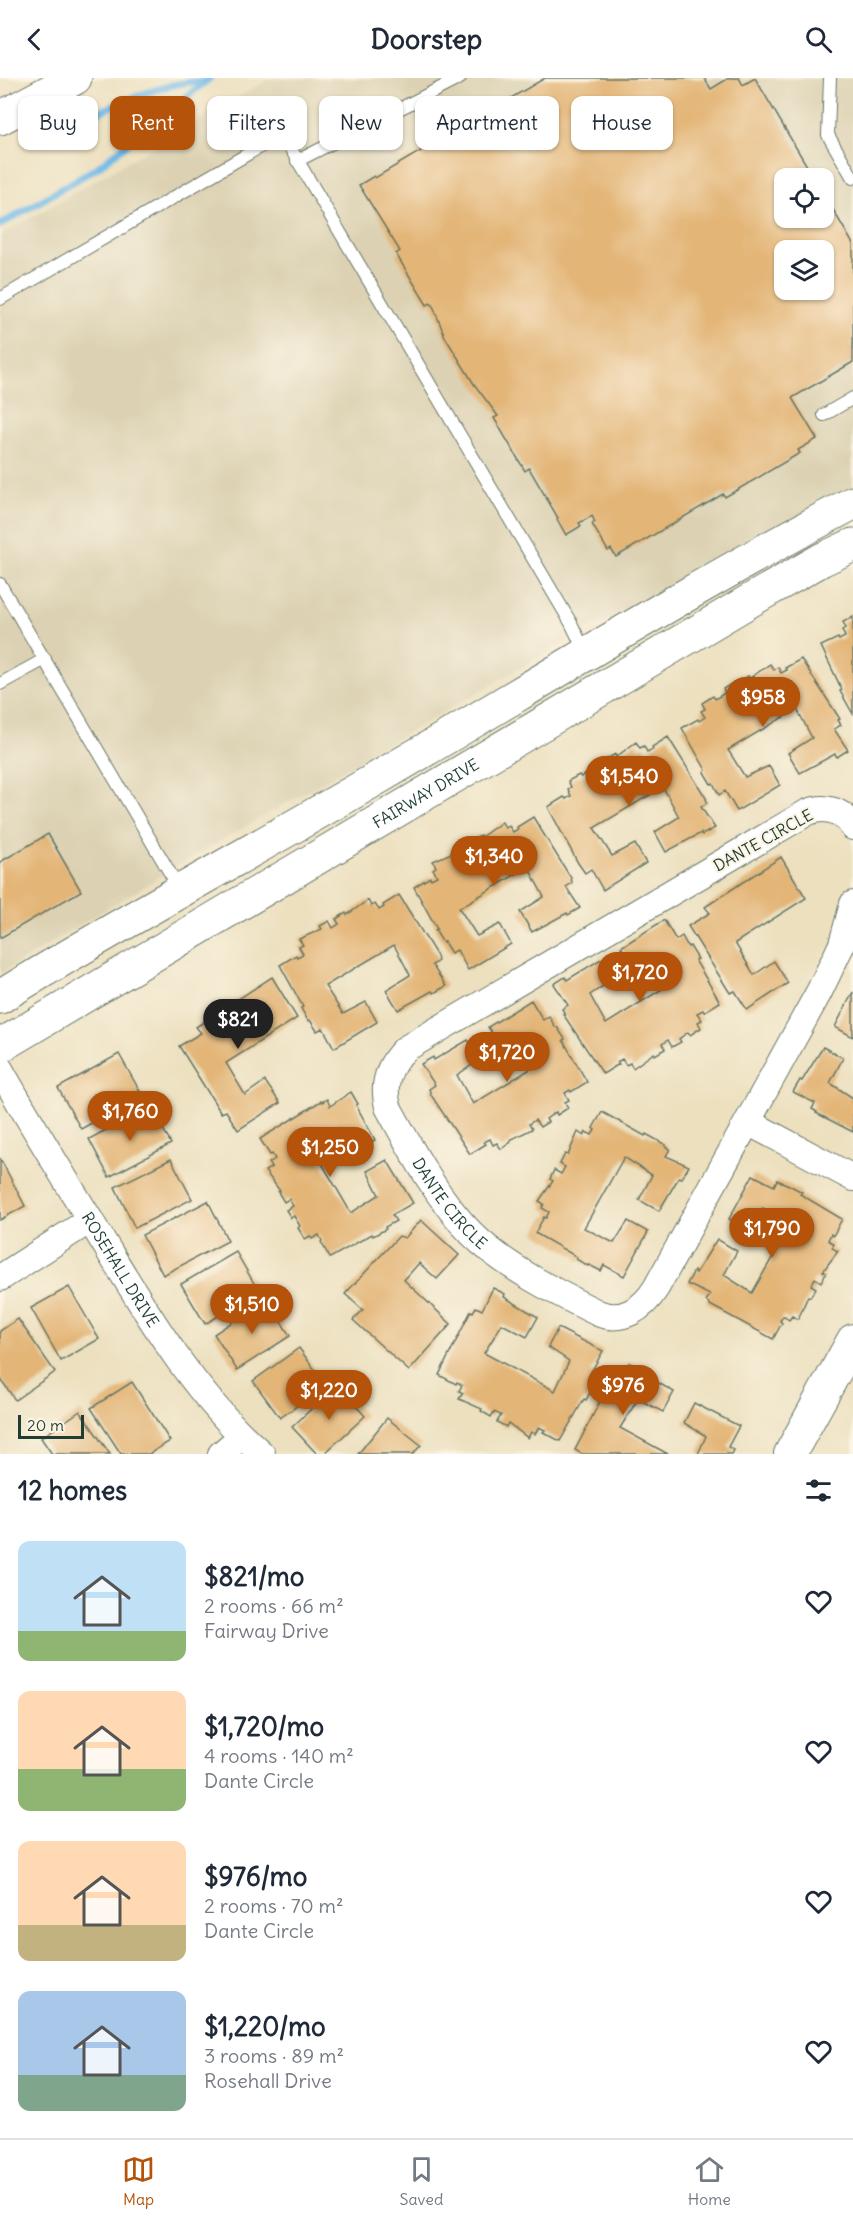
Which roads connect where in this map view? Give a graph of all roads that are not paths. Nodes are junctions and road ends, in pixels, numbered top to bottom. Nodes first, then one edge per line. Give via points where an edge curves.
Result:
1 (75, 78) edge
2 (460, 78) edge
3 (830, 78) edge
4 (0, 118) edge
5 (297, 161) junction
6 (853, 178) edge
7 (0, 299) edge
8 (853, 398) edge
9 (824, 415) dead end
10 (853, 503) edge
11 (853, 545) edge
12 (0, 584) edge
13 (586, 654) junction
14 (45, 659) junction
15 (0, 684) edge
16 (853, 827) edge
17 (331, 849) junction
18 (181, 891) junction
19 (853, 904) edge
20 (0, 998) edge
21 (0, 1046) edge
22 (0, 1069) edge
23 (748, 1122) junction
24 (853, 1178) edge
25 (90, 1220) junction
26 (0, 1278) edge
27 (853, 1340) edge
28 (242, 1436) junction
29 (221, 1454) edge
30 (262, 1454) edge
31 (790, 1454) edge

1 - 4 main road
2 - 5 lane
3 - 6 lane via 828,135
5 - 7 lane via 282,134
5 - 13 lane
8 - 9 lane
10 - 13 main road
11 - 17 main road, FAIRWAY DRIVE via 741,606
12 - 14 lane
13 - 17 main road via 568,683 398,788
13 - 18 main road
14 - 15 lane
14 - 18 lane
16 - 23 street, DANTE CIRCLE via 846,817 832,810 808,812 405,1049 385,1082 388,1107 446,1203 474,1235 513,1266 584,1306 611,1316 627,1315 651,1297
17 - 21 main road, FAIRWAY DRIVE
18 - 20 main road
19 - 23 street, DANTE CIRCLE via 831,970
22 - 25 street, ROSEHALL DRIVE
23 - 24 street
25 - 26 street
25 - 28 street, ROSEHALL DRIVE via 195,1383
27 - 31 street
28 - 29 street
28 - 30 street, ROSEHALL DRIVE

